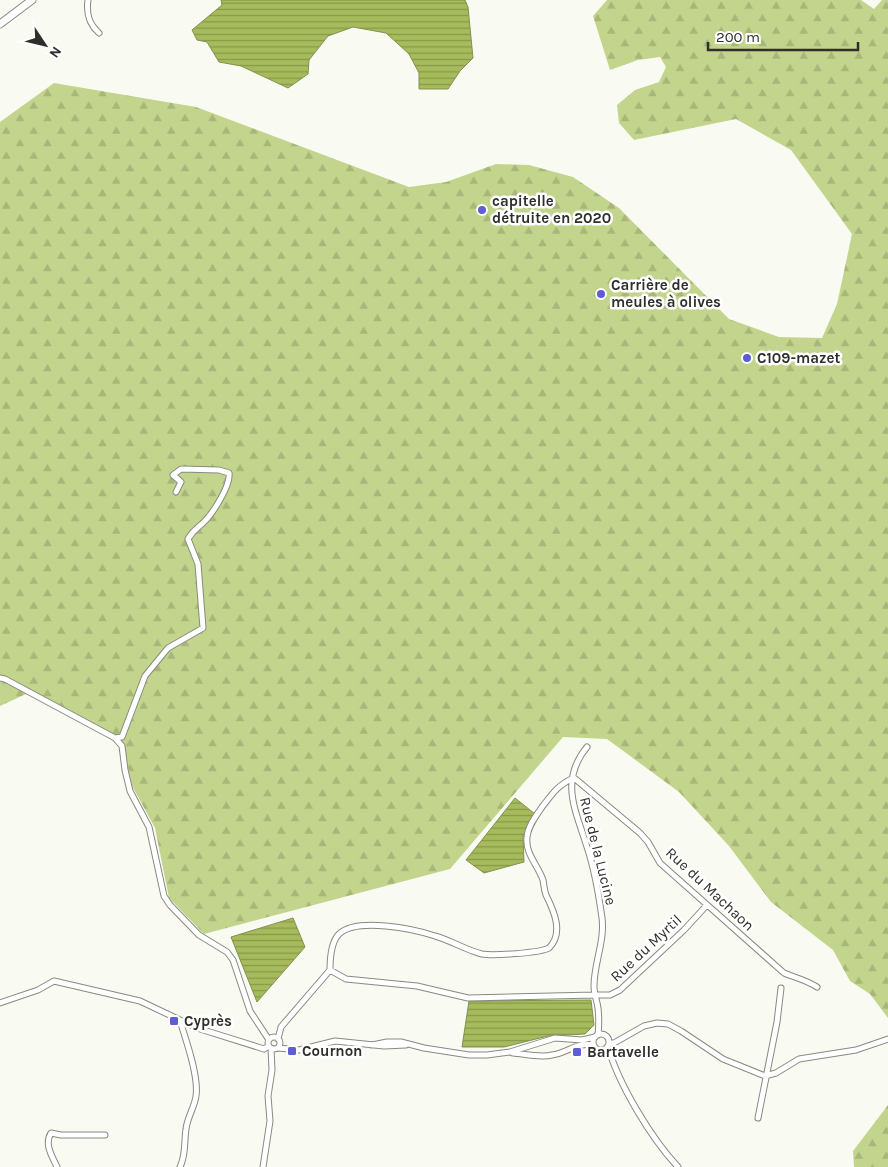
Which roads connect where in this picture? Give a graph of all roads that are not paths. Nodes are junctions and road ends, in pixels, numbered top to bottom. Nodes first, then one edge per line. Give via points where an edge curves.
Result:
1 (32, 0) edge
2 (84, 0) edge
3 (88, 0) edge
4 (87, 7) junction
5 (0, 24) edge
6 (99, 33) dead end
7 (176, 492) dead end
8 (0, 678) edge
9 (115, 738) junction
10 (587, 747) dead end
11 (573, 777) junction
12 (707, 905) junction
13 (330, 970) junction
14 (817, 987) dead end
15 (781, 988) dead end
16 (595, 995) junction
17 (0, 1003) edge
18 (180, 1021) junction
19 (604, 1039) junction
20 (888, 1039) edge
21 (274, 1044) junction
22 (594, 1045) junction
23 (602, 1050) junction
24 (510, 1052) junction
25 (611, 1058) junction
26 (766, 1076) junction
27 (758, 1118) dead end
28 (105, 1135) dead end
29 (57, 1167) edge
30 (180, 1167) edge
31 (263, 1167) edge
32 (678, 1167) edge

1 - 5 main road
2 - 4 street
3 - 4 street
4 - 6 street via 89,20
7 - 9 street via 180,482 173,474 181,468 229,473 230,479 223,494 188,539 198,564 202,628 168,648 145,676 122,737
8 - 9 street
9 - 21 street via 122,746 130,791 149,826 164,896 200,935 228,952 250,1010
10 - 11 street, Rue de la Lucine via 577,759
11 - 12 street, Rue du Machaon via 640,834 660,863
11 - 13 street via 558,786 536,815 526,838 527,850 543,879 556,921 557,934 549,948 536,952 481,954 435,936 366,925 346,929 339,934
11 - 16 street, Rue de la Lucine via 572,797 577,822 588,848 602,918
12 - 14 street, Rue du Machaon via 784,973
12 - 16 street, Rue du Myrtil via 620,990
13 - 16 street, Rue du Myrtil via 346,979 418,986 468,998
13 - 21 street via 290,1016
15 - 26 street
16 - 19 street, Rue de la Lucine
17 - 18 street via 54,981 140,1001
18 - 21 street via 264,1049
18 - 30 street via 191,1060 196,1096
19 - 22 street
19 - 23 street
19 - 24 street via 555,1038
19 - 25 street, Rue de la Lucine
19 - 26 street via 623,1038 644,1026 668,1024 723,1059
20 - 26 street via 856,1050 799,1060
21 - 24 street via 289,1050 334,1041 407,1045 469,1055
21 - 31 street via 268,1096 270,1121
22 - 23 street
22 - 24 street via 581,1044 548,1056
23 - 25 street
25 - 32 street via 651,1132
26 - 27 street
28 - 29 street via 51,1133 49,1148

